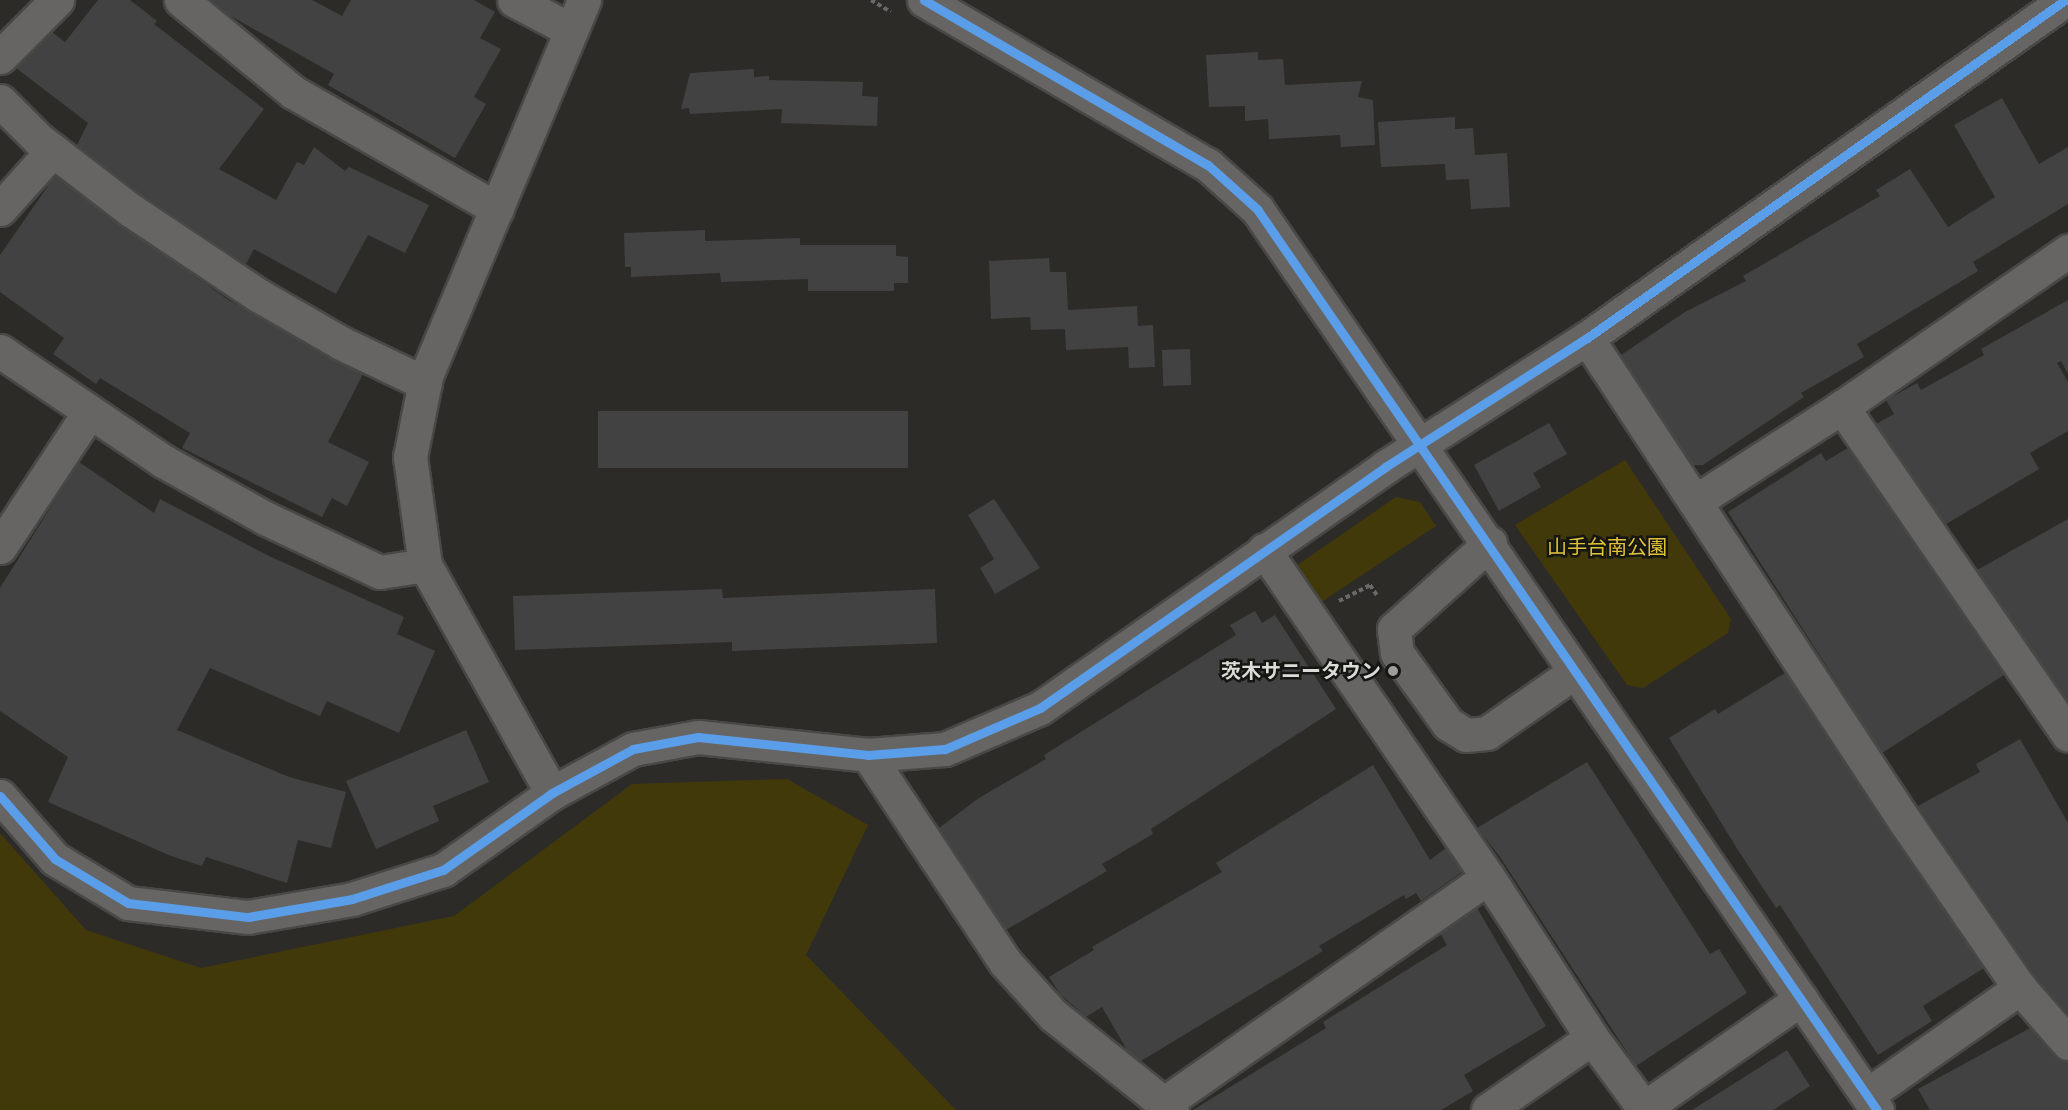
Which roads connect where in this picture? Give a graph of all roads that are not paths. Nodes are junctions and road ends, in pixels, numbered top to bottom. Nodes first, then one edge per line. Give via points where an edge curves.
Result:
1 (57, 0) edge
2 (180, 0) edge
3 (514, 0) edge
4 (584, 0) edge
5 (2065, 0) edge
6 (912, 8) edge
7 (2036, 9) edge
8 (571, 30) junction
9 (0, 57) edge
10 (0, 101) edge
11 (53, 150) junction
12 (0, 209) edge
13 (497, 209) junction
14 (2068, 250) edge
15 (1587, 338) junction
16 (0, 351) edge
17 (425, 383) junction
18 (1842, 407) junction
19 (88, 414) junction
20 (1420, 444) junction
21 (1696, 501) junction
22 (1490, 543) junction
23 (0, 547) edge
24 (1264, 550) junction
25 (425, 566) junction
26 (1573, 673) junction
27 (2068, 735) edge
28 (868, 755) junction
29 (552, 793) junction
30 (0, 796) edge
31 (1488, 877) junction
32 (2020, 988) junction
33 (1801, 999) junction
34 (1592, 1038) junction
35 (2068, 1043) edge
36 (1872, 1103) edge
37 (1168, 1107) edge
38 (1644, 1109) edge
39 (1488, 1110) edge

1 - 9 street
2 - 13 street via 293,92
3 - 8 street
4 - 8 street
5 - 7 street
6 - 20 street via 1208,165 1234,184 1276,232
7 - 15 street
8 - 13 street
10 - 11 street
11 - 12 street
11 - 17 street via 132,211 258,295 341,343
13 - 17 street
14 - 18 street
15 - 20 street
15 - 21 street
16 - 19 street
17 - 25 street via 410,457
18 - 21 street
18 - 27 street
19 - 23 street
19 - 25 street via 265,518 380,572
20 - 22 street
20 - 24 street
21 - 32 street
22 - 26 street
22 - 26 street via 1394,629 1397,654 1448,724 1466,735 1487,734
24 - 28 street via 1040,708 945,749
24 - 31 street
25 - 29 street
26 - 33 street
28 - 29 street via 698,737 633,749
28 - 37 street via 1005,962 1053,1015
29 - 30 street via 443,870 352,899 248,916 128,903 55,859
31 - 34 street
31 - 37 street
32 - 35 street
32 - 36 street
33 - 36 street
33 - 38 street
34 - 38 street
34 - 39 street

